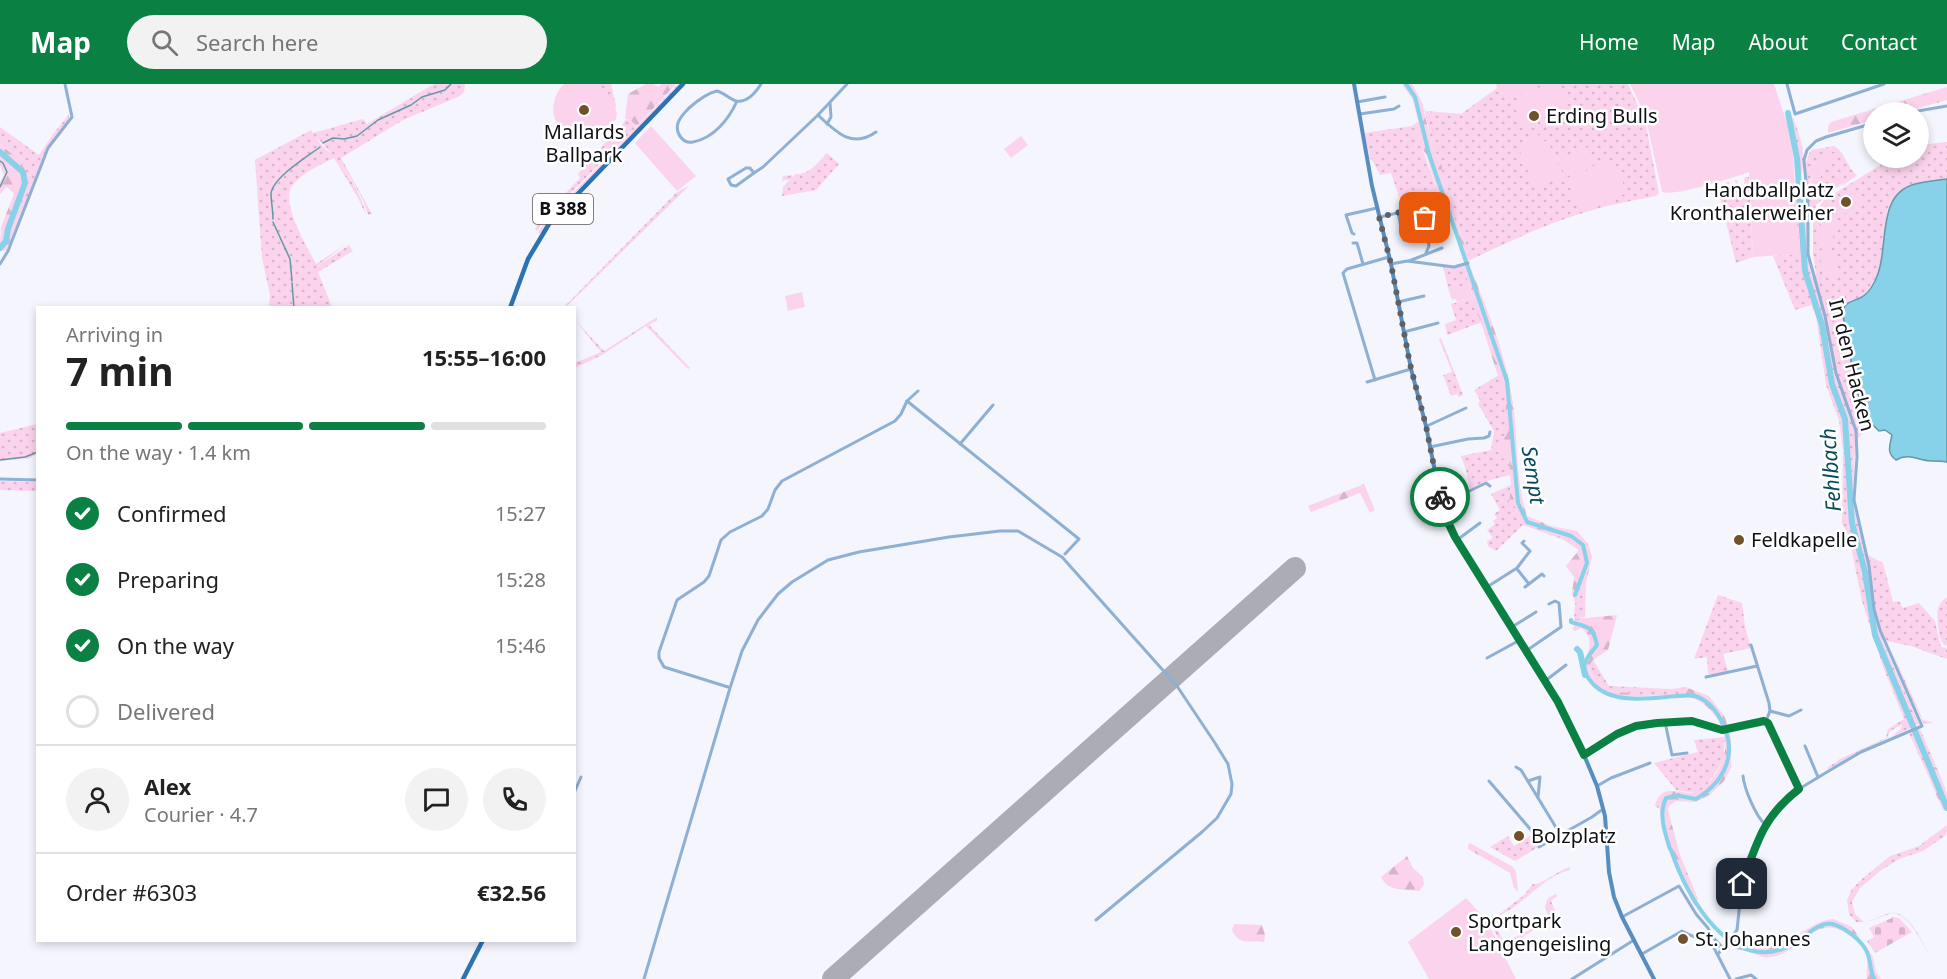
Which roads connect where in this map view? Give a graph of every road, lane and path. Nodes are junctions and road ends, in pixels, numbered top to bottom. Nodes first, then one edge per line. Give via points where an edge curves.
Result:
1 (65, 84) edge
2 (683, 84) edge
3 (761, 84) edge
4 (847, 84) edge
5 (1354, 84) edge
6 (1787, 84) edge
7 (1884, 84) edge
8 (1384, 97) dead end
9 (737, 101) junction
10 (1357, 102) junction
11 (830, 103) junction
12 (1399, 106) dead end
13 (1947, 106) edge
14 (1929, 109) edge
15 (1359, 114) junction
16 (818, 115) junction
17 (827, 124) junction
18 (1863, 126) edge
19 (876, 132) dead end
20 (754, 173) junction
21 (1377, 208) junction
22 (1398, 213) junction
23 (1379, 217) junction
24 (1425, 218) dead end
25 (1427, 231) dead end
26 (1354, 234) dead end
27 (1404, 240) dead end
28 (1353, 243) dead end
29 (1442, 248) dead end
30 (1425, 254) junction
31 (1389, 257) junction
32 (1407, 261) junction
33 (1466, 263) dead end
34 (0, 264) edge
35 (1391, 264) junction
36 (1363, 265) junction
37 (1424, 296) dead end
38 (1398, 302) junction
39 (511, 306) edge
40 (1438, 323) dead end
41 (1404, 332) junction
42 (1411, 369) junction
43 (1375, 380) junction
44 (1367, 382) dead end
45 (918, 391) dead end
46 (907, 401) junction
47 (993, 405) dead end
48 (1466, 408) dead end
49 (1426, 426) junction
50 (1490, 432) dead end
51 (960, 444) junction
52 (1430, 447) junction
53 (0, 479) edge
54 (36, 480) edge
55 (1490, 486) dead end
56 (1440, 501) junction
57 (1480, 523) dead end
58 (1457, 540) junction
59 (1524, 541) dead end
60 (1065, 554) dead end
61 (1517, 568) junction
62 (1544, 576) dead end
63 (1487, 587) junction
64 (1549, 604) dead end
65 (1536, 612) dead end
66 (1512, 627) junction
67 (1520, 640) junction
68 (1751, 645) dead end
69 (1526, 651) junction
70 (1487, 658) dead end
71 (1566, 665) dead end
72 (1757, 666) junction
73 (1706, 677) dead end
74 (1545, 681) junction
75 (728, 687) dead end
76 (1801, 710) dead end
77 (1770, 711) junction
78 (1766, 721) junction
79 (1665, 722) junction
80 (1805, 746) dead end
81 (1687, 753) dead end
82 (1584, 755) junction
83 (1650, 763) dead end
84 (1516, 767) dead end
85 (1743, 776) dead end
86 (581, 777) dead end
87 (1818, 777) junction
88 (1528, 781) junction
89 (1489, 782) dead end
90 (1597, 786) junction
91 (576, 788) edge
92 (1799, 789) junction
93 (1538, 797) junction
94 (1603, 809) junction
95 (1605, 816) junction
96 (1592, 817) junction
97 (1765, 824) junction
98 (1560, 834) junction
99 (1544, 844) junction
100 (1539, 847) dead end
101 (1622, 917) junction
102 (1096, 920) dead end
103 (1711, 935) junction
104 (1634, 940) junction
105 (1705, 941) junction
106 (482, 942) edge
107 (1713, 946) junction
108 (1721, 947) junction
109 (1642, 954) junction
110 (1718, 954) junction
111 (464, 979) edge
112 (644, 979) edge
113 (1572, 979) edge
114 (1654, 979) edge
115 (1730, 979) edge
116 (1736, 979) edge
117 (1756, 979) edge

1 - 34 street via 72,117 48,148
2 - 39 main road, B 388 via 549,225 528,259
3 - 9 street via 752,96
4 - 11 street
5 - 10 main road
6 - 7 street via 1795,114
8 - 10 street
9 - 9 street via 719,92 708,94 681,117 677,129 681,137 692,142 708,135 727,120
10 - 15 main road
11 - 16 street
11 - 17 street
12 - 15 street
13 - 14 street
15 - 21 main road
16 - 17 street
16 - 20 street
17 - 19 street via 836,133 853,139 869,138
18 - 87 street, In den Hacken via 1816,141 1804,160 1808,254 1836,373 1856,431 1854,500 1874,609 1920,726
20 - 20 street via 746,168 728,179 736,186
21 - 23 main road
21 - 26 street via 1346,213
22 - 23 street
22 - 24 street via 1422,210
22 - 27 street
23 - 31 main road
25 - 30 street via 1429,246
28 - 36 street via 1357,243
29 - 30 street
30 - 32 street
31 - 35 main road
31 - 36 street
32 - 33 street via 1452,267
32 - 35 street
35 - 38 main road
36 - 43 street via 1347,269 1343,277
37 - 38 street
38 - 41 main road
40 - 41 street
41 - 42 main road
42 - 43 street
42 - 49 main road
43 - 44 street
45 - 46 street
46 - 51 street
46 - 75 street via 895,420 782,481 762,516 721,540 706,580 677,600 658,652 660,661 668,668
47 - 51 street
48 - 49 street
49 - 52 main road
50 - 52 street via 1485,438
51 - 60 street via 1079,539
52 - 56 main road
53 - 54 street
55 - 56 street via 1486,483
56 - 58 main road
57 - 58 street
58 - 63 main road
59 - 61 street via 1530,551
61 - 62 street via 1527,585
61 - 63 street
63 - 66 main road
64 - 69 street via 1559,603 1561,627
65 - 66 street
66 - 67 main road
67 - 69 main road
67 - 70 street
68 - 72 street
69 - 74 main road
71 - 74 street
72 - 73 street
72 - 77 street
74 - 82 main road
76 - 77 street via 1789,716
77 - 78 street
78 - 79 street via 1722,730 1692,721
78 - 92 street
79 - 81 street via 1672,754
79 - 82 street via 1626,730
80 - 87 street
82 - 90 main road
83 - 90 street
84 - 88 street
85 - 97 street
86 - 91 street
87 - 92 street
88 - 93 street
88 - 93 street via 1540,777
89 - 99 street
90 - 94 main road
92 - 97 street
93 - 98 street
94 - 95 main road
94 - 96 street
95 - 96 street
95 - 101 main road via 1611,882
96 - 98 street
97 - 108 street via 1742,884 1738,925
98 - 99 street
99 - 100 street
101 - 103 street via 1679,885
101 - 104 main road
102 - 112 street via 1216,818 1231,794 1227,764 1177,686 1062,557 1018,531 949,537 828,560 778,594 758,620 730,688
103 - 105 street
103 - 108 street
104 - 109 main road
104 - 113 street
105 - 107 street
105 - 109 street via 1682,932
106 - 111 main road
107 - 108 street
107 - 110 street
108 - 110 street
109 - 114 main road
110 - 115 street
116 - 117 street via 1751,975

